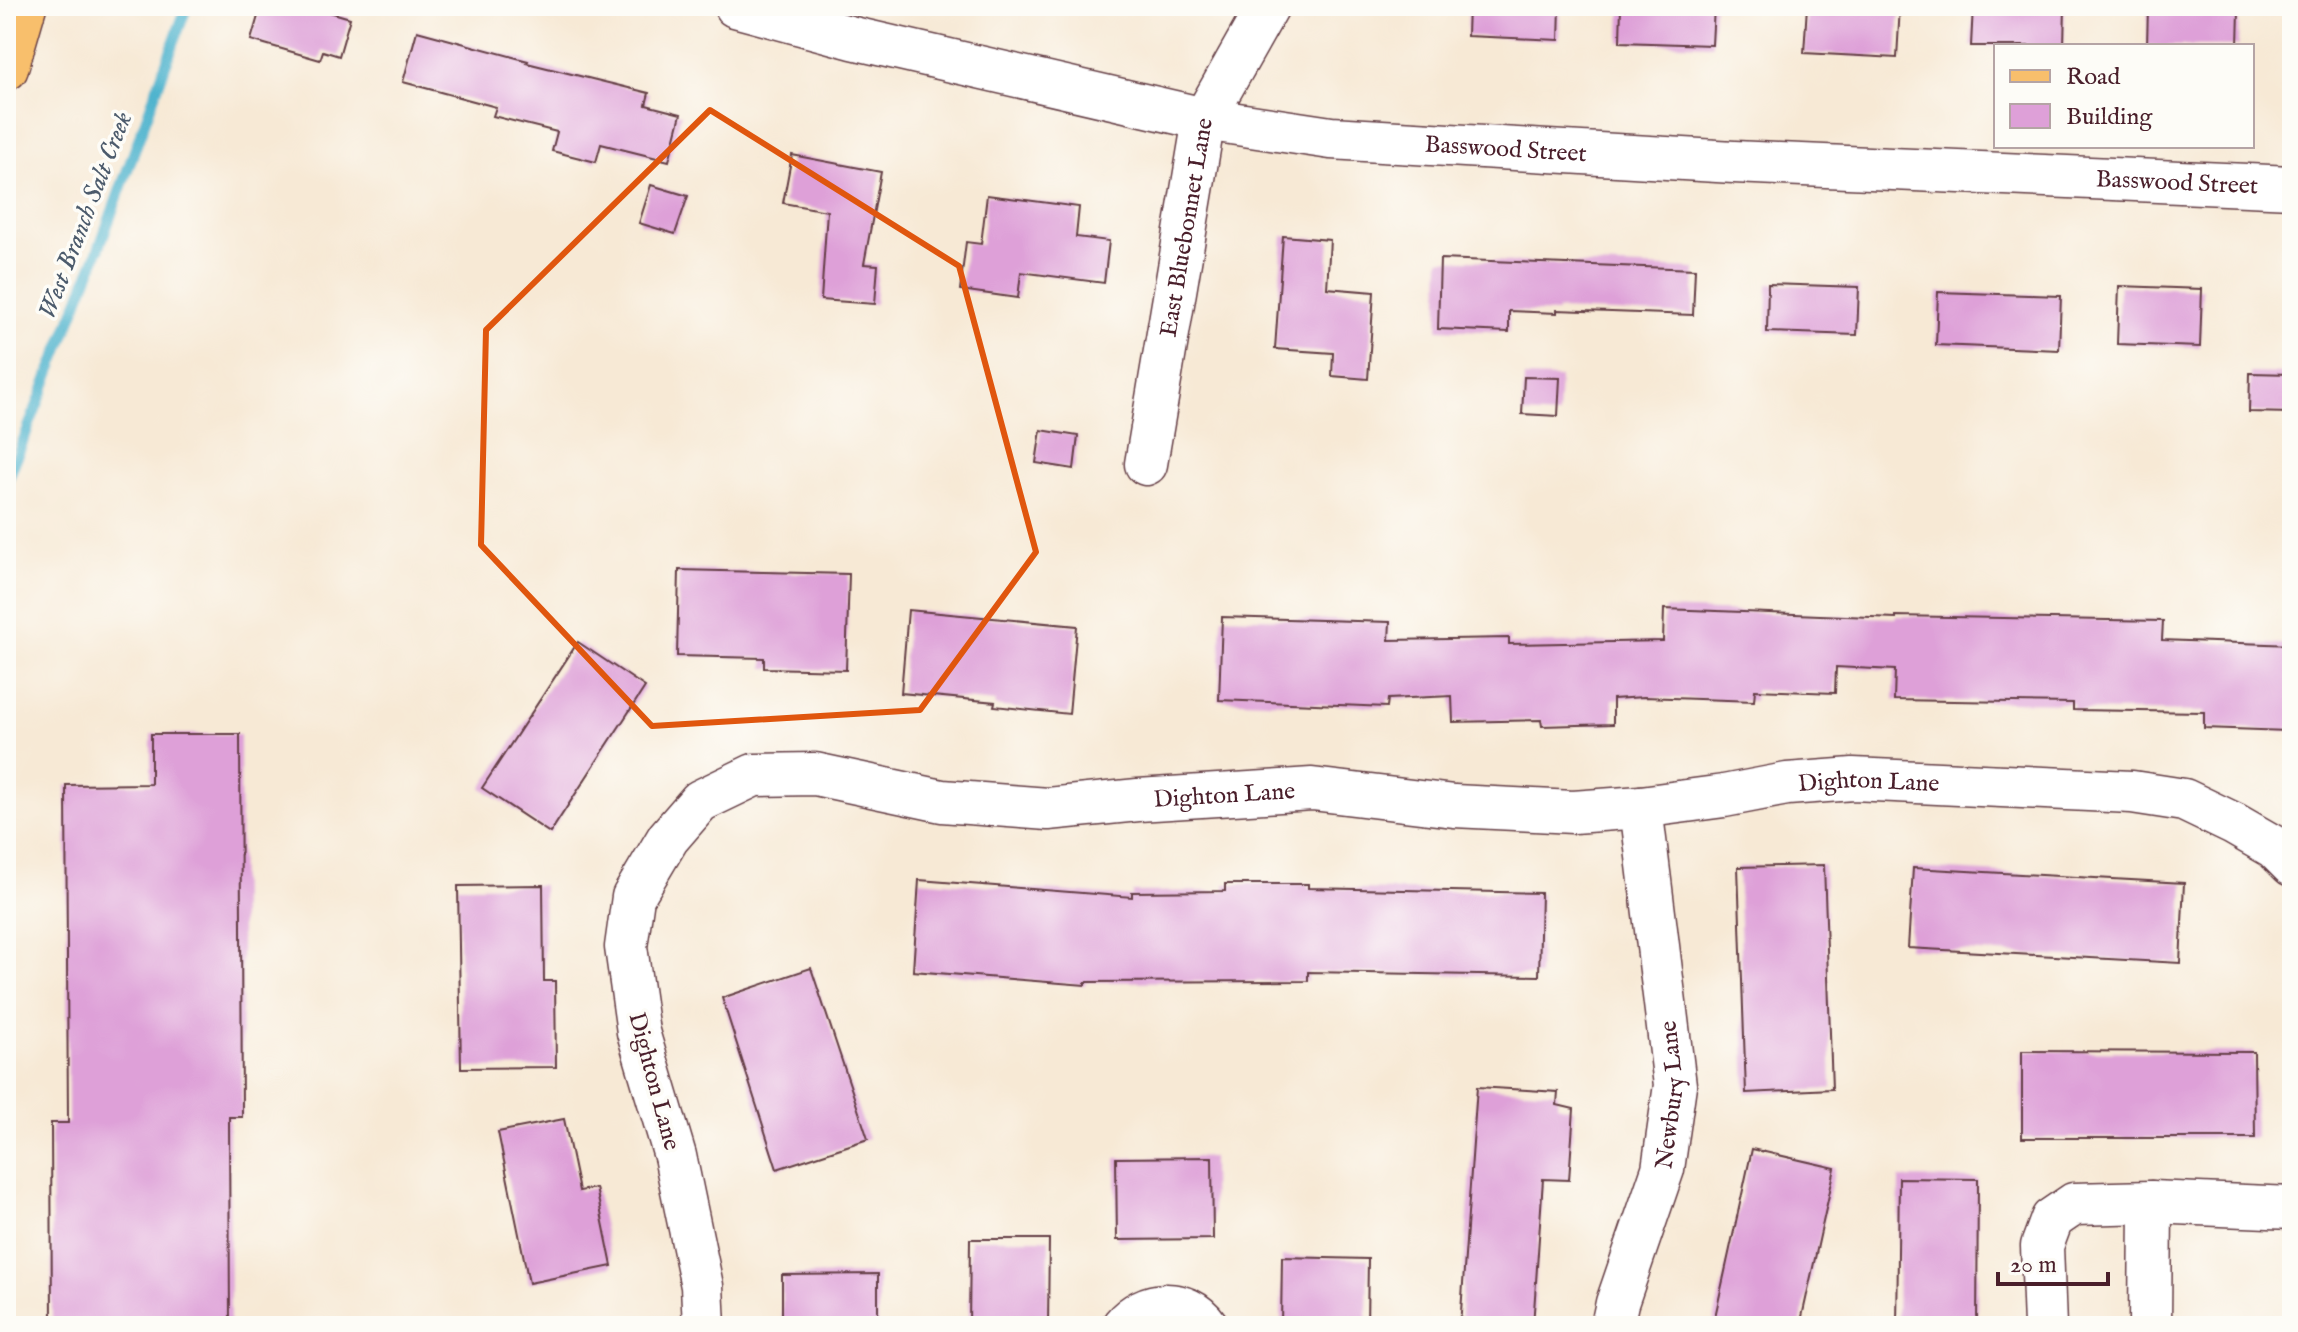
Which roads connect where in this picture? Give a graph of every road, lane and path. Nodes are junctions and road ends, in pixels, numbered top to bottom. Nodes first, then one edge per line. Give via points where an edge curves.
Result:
1 (24, 6) edge
2 (735, 6) edge
3 (1268, 6) edge
4 (6, 68) edge
5 (1204, 119) junction
6 (2292, 187) edge
7 (1146, 464) dead end
8 (1641, 807) junction
9 (2292, 865) edge
10 (2151, 1202) junction
11 (2292, 1208) edge
12 (704, 1326) edge
13 (1123, 1326) edge
14 (1207, 1326) edge
15 (1612, 1326) edge
16 (2045, 1326) edge
17 (2150, 1326) edge

1 - 4 main road
2 - 5 street, Basswood Street
3 - 5 street, East Bluebonnet Lane
5 - 6 street, Basswood Street via 1362,140
5 - 7 street, East Bluebonnet Lane
8 - 9 street, Dighton Lane via 1853,779 2132,792 2184,800 2274,847
8 - 12 street, Dighton Lane via 1573,812 1454,806 1312,789 1048,809 942,801 815,774 754,775 700,801 668,838 633,897 626,947 638,1032 675,1156 702,1286
8 - 15 street, Newbury Lane via 1675,1085 1663,1169
10 - 11 street
10 - 16 street via 2074,1204 2052,1219 2042,1246
10 - 17 street
13 - 14 street via 1154,1305 1172,1305 1189,1310

